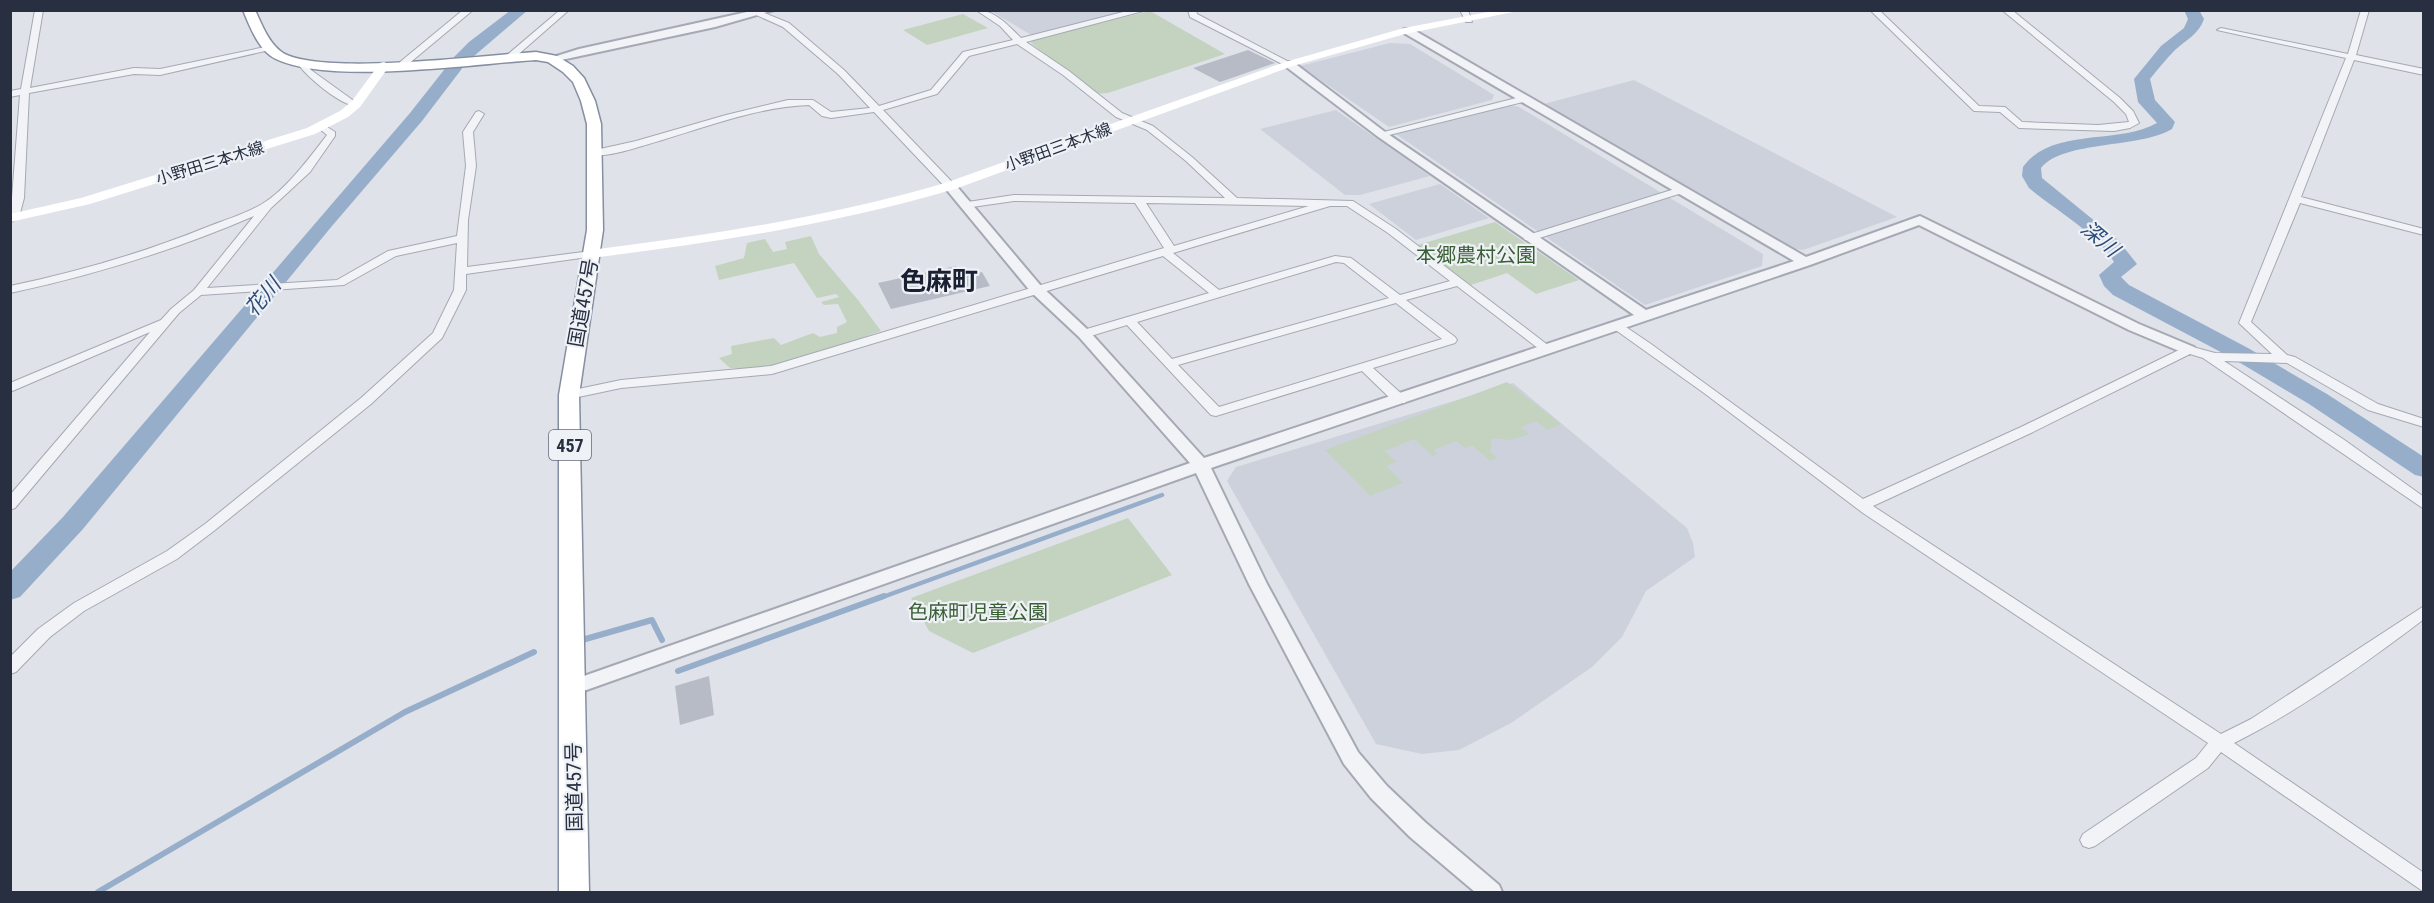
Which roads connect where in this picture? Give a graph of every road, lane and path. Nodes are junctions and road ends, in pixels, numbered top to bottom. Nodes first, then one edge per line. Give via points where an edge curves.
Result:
1 (39, 10) edge
2 (249, 10) edge
3 (469, 10) edge
4 (565, 10) edge
5 (980, 10) edge
6 (1143, 10) edge
7 (1192, 10) edge
8 (1518, 10) edge
9 (1874, 10) edge
10 (2006, 10) edge
11 (2365, 10) edge
12 (759, 12) edge
13 (1466, 15) edge
14 (2221, 30) dead end
15 (1408, 31) junction
16 (1019, 41) junction
17 (270, 49) junction
18 (510, 57) junction
19 (2351, 57) junction
20 (552, 59) junction
21 (302, 64) junction
22 (403, 64) junction
23 (1289, 64) junction
24 (384, 65) junction
25 (2424, 72) edge
26 (25, 91) junction
27 (10, 94) edge
28 (1524, 99) junction
29 (356, 104) junction
30 (878, 109) junction
31 (479, 114) dead end
32 (1132, 120) junction
33 (321, 126) junction
34 (1381, 134) junction
35 (594, 153) junction
36 (951, 186) junction
37 (1681, 190) junction
38 (2296, 199) junction
39 (1138, 200) junction
40 (1233, 200) junction
41 (1332, 202) junction
42 (965, 205) junction
43 (267, 206) junction
44 (12, 218) edge
45 (2424, 232) edge
46 (463, 238) junction
47 (1529, 238) junction
48 (1168, 250) junction
49 (591, 254) junction
50 (1805, 262) junction
51 (460, 271) junction
52 (1458, 282) junction
53 (1036, 289) junction
54 (10, 290) edge
55 (204, 291) junction
56 (1217, 294) junction
57 (1398, 298) junction
58 (1645, 316) junction
59 (1129, 320) junction
60 (166, 321) junction
61 (1616, 326) junction
62 (1084, 334) junction
63 (1547, 349) junction
64 (2189, 350) junction
65 (2210, 356) junction
66 (2283, 358) junction
67 (1170, 363) junction
68 (1364, 366) junction
69 (10, 388) edge
70 (569, 395) junction
71 (1400, 400) junction
72 (2424, 423) edge
73 (1201, 465) junction
74 (2424, 504) edge
75 (10, 505) edge
76 (1862, 505) junction
77 (2424, 611) edge
78 (10, 668) edge
79 (571, 688) junction
80 (2219, 743) junction
81 (2089, 840) dead end
82 (2424, 884) edge
83 (574, 892) edge
84 (1491, 892) edge

1 - 26 street
2 - 17 highway
3 - 22 street
4 - 18 street
5 - 16 street via 1003,24
6 - 16 street
7 - 23 street via 1192,15
8 - 13 main road, 小野田三本木線
9 - 10 street via 1977,109 2002,109 2019,125 2105,128 2134,123 2130,113 2108,92
11 - 19 street
12 - 20 street
12 - 30 street via 786,25
13 - 15 main road, 小野田三本木線
14 - 19 street
15 - 23 main road, 小野田三本木線
15 - 28 street
16 - 30 street via 966,54 934,92
16 - 32 street via 1119,115
17 - 21 highway
17 - 26 street via 160,72 134,71
18 - 20 highway
18 - 22 highway
19 - 25 street
19 - 38 street
20 - 35 highway, 国道457号 / 457 via 574,75 588,101 594,124
21 - 24 highway
21 - 29 street
22 - 24 highway
23 - 32 main road, 小野田三本木線
23 - 34 street
24 - 29 main road, 小野田三本木線
26 - 27 street
26 - 44 street via 19,198
28 - 34 street
28 - 37 street
29 - 33 main road, 小野田三本木線
30 - 35 street via 828,114 813,102 801,101
30 - 36 street
31 - 46 street via 468,132 471,166
32 - 36 main road, 小野田三本木線
32 - 40 street via 1176,148
33 - 43 street via 332,134 293,184
33 - 44 main road, 小野田三本木線 via 85,201
34 - 47 street
35 - 49 highway, 国道457号 / 457 via 595,230
36 - 42 street
36 - 49 main road, 小野田三本木線 via 794,225
37 - 47 street
37 - 50 street
38 - 45 street
38 - 66 street via 2245,323
39 - 40 street
39 - 42 street via 1014,198
39 - 48 street
40 - 41 street
41 - 48 street
41 - 52 street via 1349,203
42 - 53 street
43 - 54 street via 146,254
43 - 55 street
46 - 51 street
46 - 55 street via 392,253 347,281
47 - 58 street
48 - 53 street
48 - 56 street
49 - 51 street
49 - 70 highway, 国道457号 / 457
50 - 58 street
50 - 64 street via 1920,220 2134,327
51 - 78 street via 460,290 438,335 366,401 171,555 44,633
52 - 57 street
52 - 63 street
53 - 62 street
53 - 70 street via 772,370 621,384
55 - 60 street
56 - 57 street via 1335,260 1347,260
56 - 59 street
57 - 67 street
57 - 68 street via 1451,340
58 - 61 street
59 - 62 street
59 - 67 street
60 - 69 street
60 - 75 street
61 - 63 street
61 - 76 street via 1696,380
62 - 73 street
63 - 71 street
64 - 65 street
64 - 76 street
65 - 66 street
65 - 74 street
66 - 72 street via 2373,407
67 - 68 street via 1216,412
68 - 71 street
70 - 79 highway, 国道457号 / 457
71 - 73 street
73 - 79 street
73 - 84 street via 1258,584 1351,759 1418,830
76 - 80 street
77 - 80 street via 2258,724
79 - 83 highway, 国道457号 / 457
80 - 81 street via 2202,763
80 - 82 street

